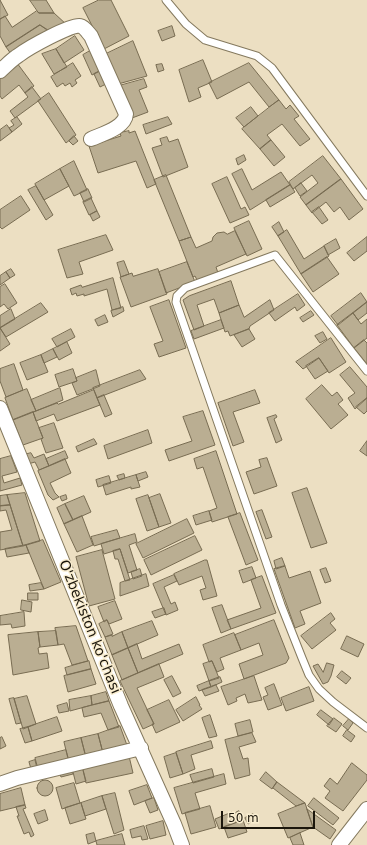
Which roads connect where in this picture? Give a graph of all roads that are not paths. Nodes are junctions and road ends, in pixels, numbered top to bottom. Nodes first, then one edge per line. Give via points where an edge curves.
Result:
1 (166, 0) edge
2 (0, 71) edge
3 (91, 139) dead end
4 (367, 196) edge
5 (367, 371) edge
6 (0, 408) edge
7 (367, 728) edge
8 (141, 748) junction
9 (0, 784) edge
10 (367, 809) edge
11 (182, 845) edge
12 (339, 845) edge

1 - 4 lane via 186,24 205,40 257,56 272,68
2 - 3 street via 19,55 64,30 75,26 86,29 126,114 124,122 119,126
5 - 7 lane via 275,255 185,288 177,296 176,302 280,605 309,675 333,702
6 - 8 street, O'zbekiston ko'chasi via 121,706
8 - 9 street
8 - 11 street, O'zbekiston ko'chasi
10 - 12 street

